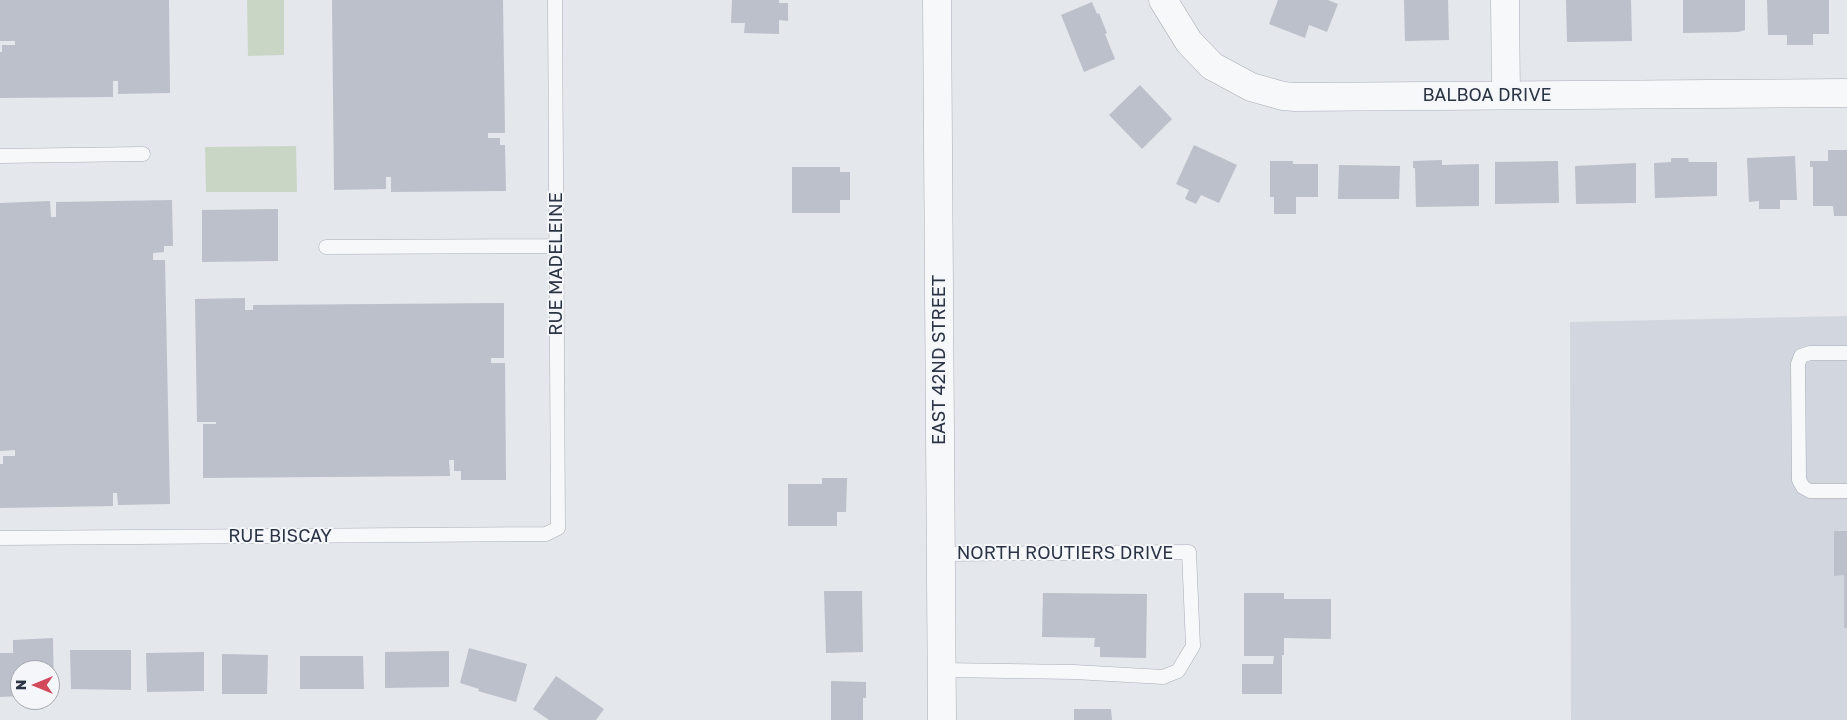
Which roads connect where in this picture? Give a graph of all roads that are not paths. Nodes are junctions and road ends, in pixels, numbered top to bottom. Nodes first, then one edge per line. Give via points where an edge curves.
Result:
1 (555, 0) edge
2 (937, 0) edge
3 (1505, 0) edge
4 (1164, 2) edge
5 (1847, 93) edge
6 (1506, 95) junction
7 (143, 154) dead end
8 (0, 156) edge
9 (556, 246) junction
10 (326, 247) dead end
11 (1847, 353) edge
12 (1847, 491) edge
13 (558, 528) joint
14 (0, 538) edge
15 (940, 554) junction
16 (942, 670) junction
17 (942, 720) edge

1 - 9 lane, RUE MADELEINE
2 - 15 street, EAST 42ND STREET
3 - 6 street
4 - 6 street, BALBOA DRIVE via 1189,42 1212,66 1241,83 1273,94 1295,97
5 - 6 street, BALBOA DRIVE
7 - 8 lane
9 - 10 lane
9 - 13 lane, RUE MADELEINE
11 - 12 lane via 1810,353 1801,356 1798,364 1799,480 1810,491
13 - 14 lane, RUE BISCAY via 546,534
15 - 16 street, EAST 42ND STREET
15 - 16 lane, NORTH ROUTIERS DRIVE via 1189,552 1193,646 1178,671 1163,677
16 - 17 street, EAST 42ND STREET

